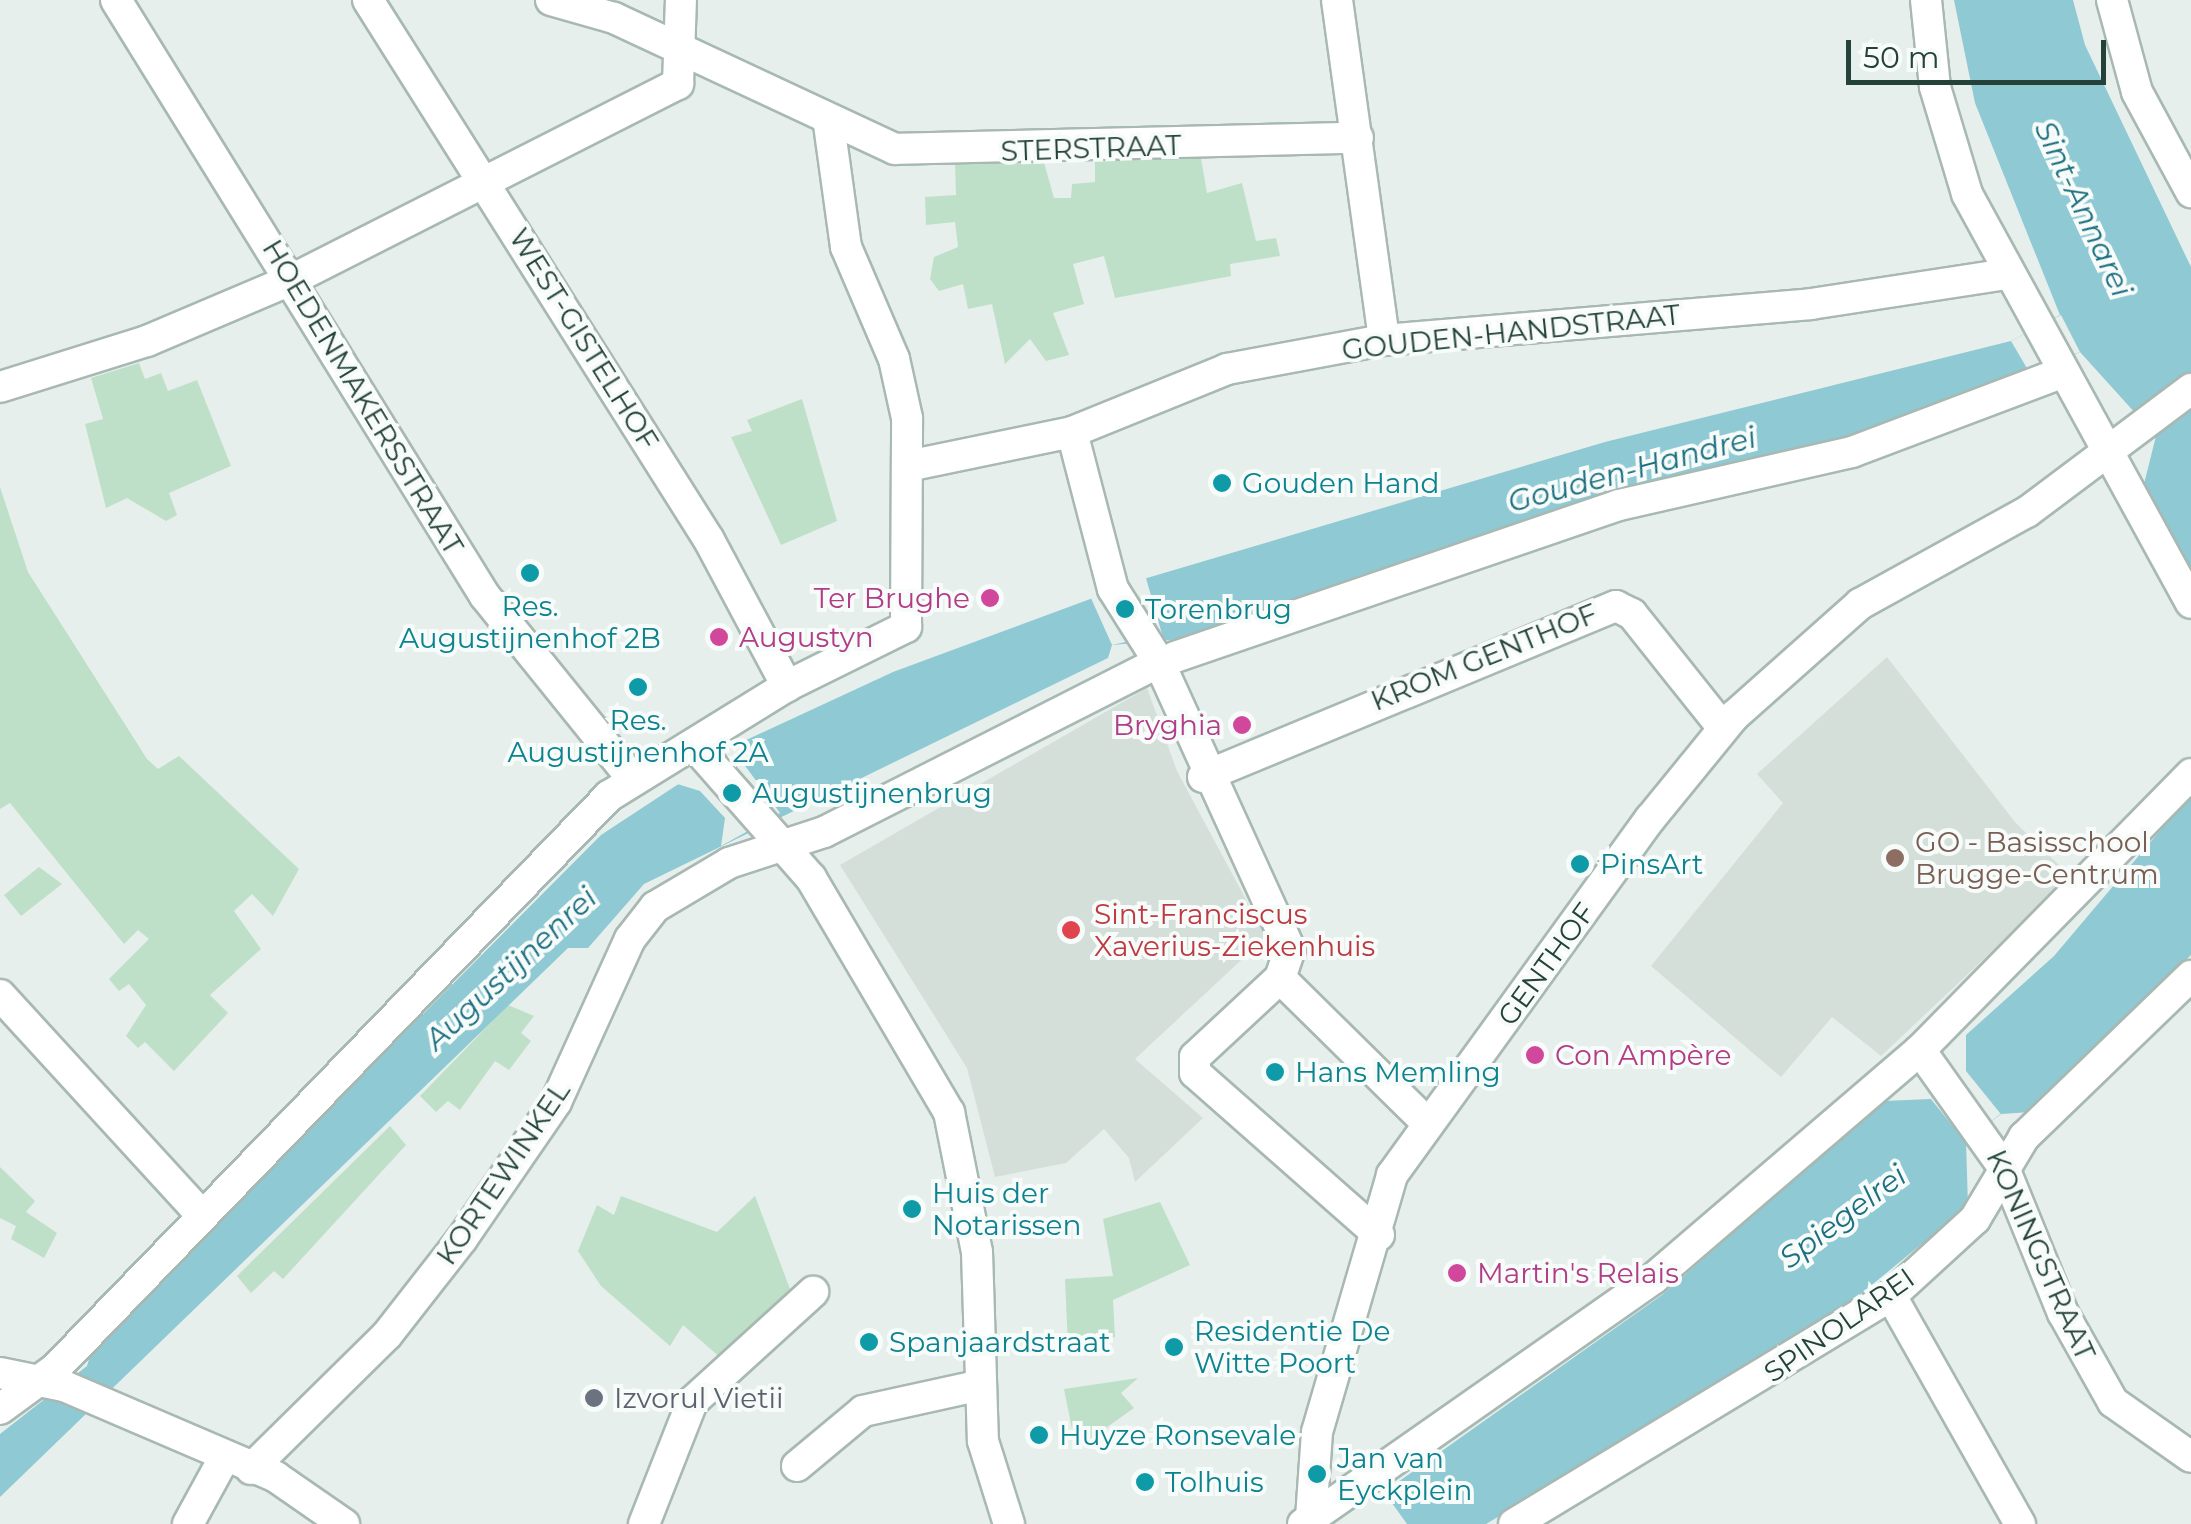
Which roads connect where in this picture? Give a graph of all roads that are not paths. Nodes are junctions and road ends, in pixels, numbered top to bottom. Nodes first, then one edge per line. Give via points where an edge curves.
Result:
1 (116, 0) edge
2 (368, 0) edge
3 (551, 0) edge
4 (681, 0) edge
5 (1338, 0) edge
6 (1926, 0) edge
7 (2112, 0) edge
8 (682, 48) junction
9 (829, 124) junction
10 (1358, 138) junction
11 (484, 182) junction
12 (2191, 192) edge
13 (2007, 274) junction
14 (292, 279) junction
15 (1384, 340) junction
16 (2061, 373) junction
17 (0, 387) edge
18 (2191, 389) edge
19 (1072, 432) junction
20 (2106, 453) junction
21 (908, 466) junction
22 (2191, 603) edge
23 (1167, 659) junction
24 (788, 686) junction
25 (1722, 728) junction
26 (700, 753) junction
27 (2191, 774) edge
28 (1204, 777) junction
29 (632, 778) junction
30 (770, 834) junction
31 (2191, 976) edge
32 (1280, 978) junction
33 (0, 994) edge
34 (1920, 1050) junction
35 (1426, 1122) junction
36 (2004, 1168) junction
37 (199, 1212) junction
38 (1379, 1235) junction
39 (812, 1292) dead end
40 (1891, 1296) junction
41 (0, 1372) edge
42 (52, 1383) junction
43 (977, 1386) junction
44 (0, 1409) edge
45 (2191, 1457) edge
46 (237, 1464) junction
47 (797, 1466) dead end
48 (1307, 1521) edge
49 (188, 1524) edge
50 (344, 1524) edge
51 (644, 1524) edge
52 (1009, 1524) edge
53 (1514, 1524) edge
54 (2020, 1524) edge

1 - 14 street, HOEDENMAKERSSTRAAT
2 - 11 street, WEST-GISTELHOF
3 - 8 street, STERSTRAAT
4 - 8 street
5 - 10 street
6 - 13 street via 1935,87 1967,194
7 - 12 street via 2132,79
8 - 9 street, STERSTRAAT
8 - 11 street via 678,84
9 - 10 street, STERSTRAAT via 895,150
9 - 21 street via 846,246 902,388
10 - 15 street
11 - 14 street
11 - 24 street, WEST-GISTELHOF via 709,540
13 - 15 street, GOUDEN-HANDSTRAAT via 1849,300
13 - 16 street
14 - 17 street via 148,341
14 - 29 street, HOEDENMAKERSSTRAAT via 485,596
15 - 19 street, GOUDEN-HANDSTRAAT via 1228,370
16 - 20 street
16 - 23 street via 1852,452 1619,505
18 - 20 street, GENTHOF
19 - 21 street, GOUDEN-HANDSTRAAT
19 - 23 street via 1113,589 1137,639
20 - 22 street
20 - 25 street, GENTHOF via 2027,512 1860,604
21 - 24 street via 912,616 894,636
23 - 28 street
23 - 30 street, KORTEWINKEL via 824,832
24 - 26 street
25 - 28 street, KROM GENTHOF via 1632,614 1616,606
25 - 35 street, GENTHOF
26 - 29 street
26 - 30 street
27 - 34 street
28 - 32 street via 1290,949
29 - 37 street
30 - 43 street via 874,977 950,1112 977,1252
30 - 46 street, KORTEWINKEL via 654,908 622,955 556,1102 462,1239 387,1335
31 - 36 street, SPINOLAREI
32 - 35 street
32 - 38 street via 1195,1057 1195,1073
33 - 37 street
34 - 36 street, KONINGSTRAAT via 1982,1128
34 - 48 street via 1654,1278
35 - 38 street, GENTHOF via 1392,1175
36 - 40 street, SPINOLAREI via 1975,1219
36 - 45 street, KONINGSTRAAT via 2063,1313 2113,1402
37 - 42 street
38 - 48 street, GENTHOF via 1317,1432
39 - 51 street via 692,1402
40 - 53 street, SPINOLAREI
40 - 54 street
41 - 42 street
42 - 44 street
42 - 46 street
43 - 47 street via 863,1412
43 - 52 street
46 - 49 street, KORTEWINKEL
46 - 50 street via 298,1488

